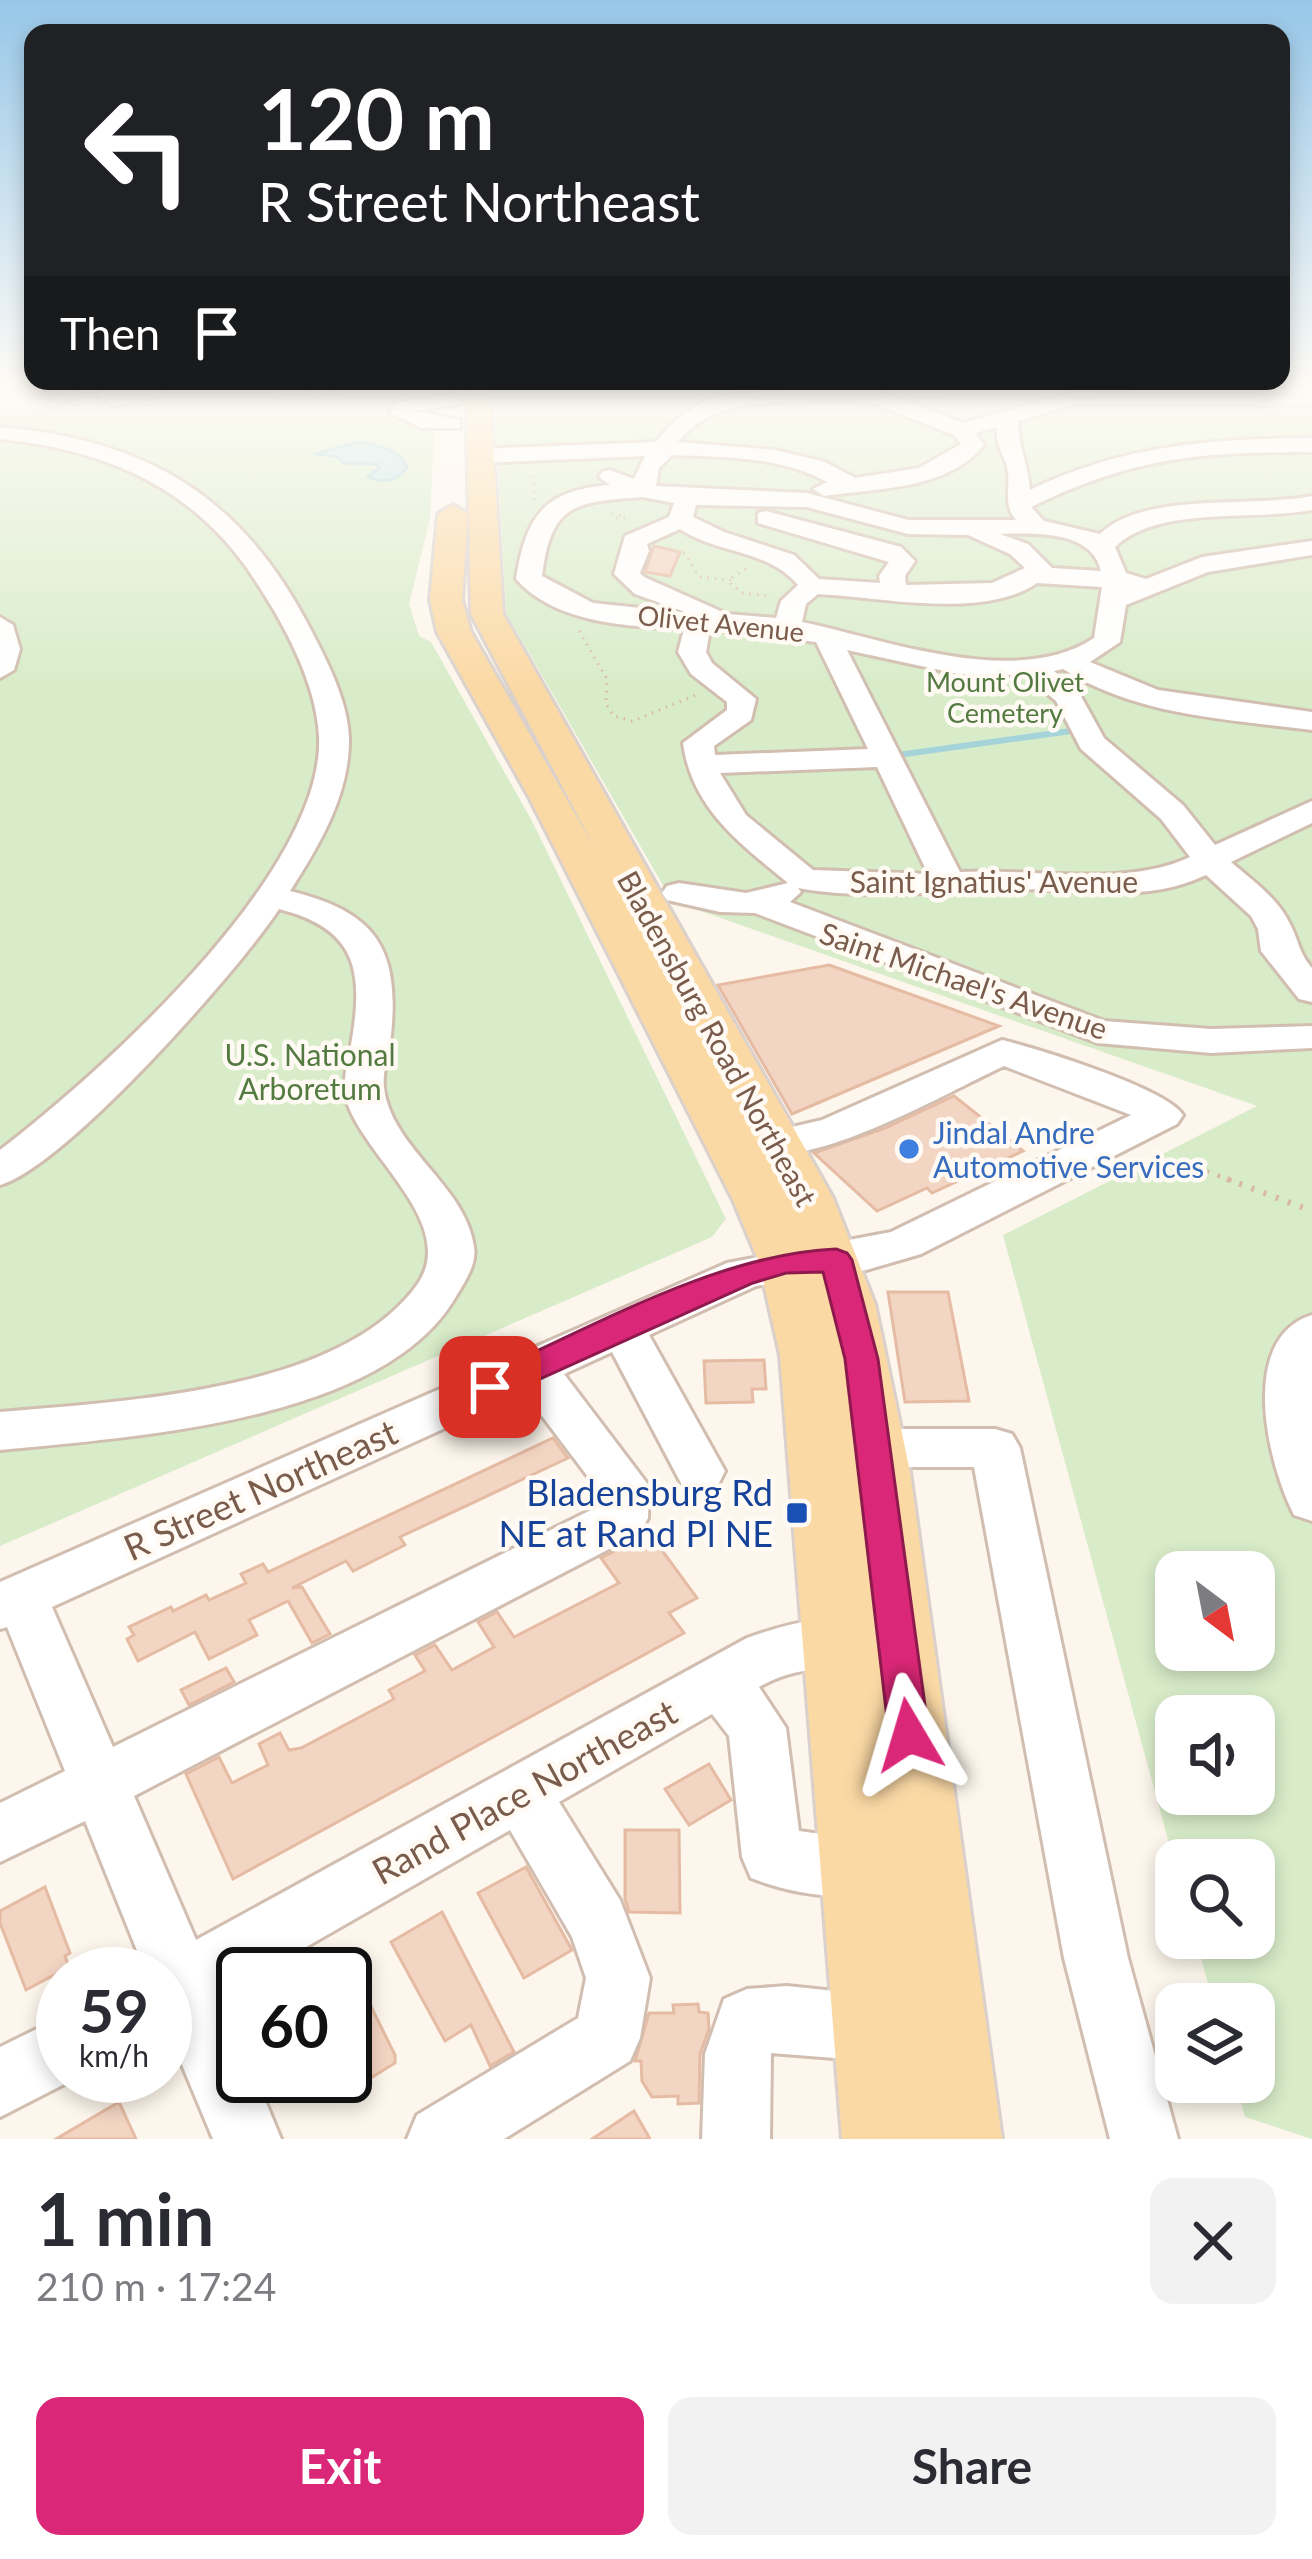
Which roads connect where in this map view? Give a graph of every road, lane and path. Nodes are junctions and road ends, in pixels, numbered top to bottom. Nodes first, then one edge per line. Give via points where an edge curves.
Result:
1 (176, 489) edge
2 (459, 489) edge
3 (534, 489) edge
4 (592, 489) edge
5 (641, 489) edge
6 (818, 489) edge
7 (1014, 489) edge
8 (1059, 489) edge
9 (644, 490) junction
10 (584, 494) junction
11 (790, 498) junction
12 (726, 502) junction
13 (1312, 503) edge
14 (685, 510) junction
15 (546, 519) junction
16 (1011, 520) junction
17 (954, 531) junction
18 (1106, 540) junction
19 (634, 541) junction
20 (887, 546) junction
21 (1312, 548) edge
22 (1036, 575) junction
23 (731, 580) junction
24 (805, 583) junction
25 (1112, 591) junction
26 (894, 592) junction
27 (665, 593) junction
28 (563, 599) junction
29 (706, 622) junction
30 (0, 626) edge
31 (787, 627) junction
32 (826, 634) junction
33 (1064, 658) junction
34 (1029, 664) junction
35 (0, 670) edge
36 (721, 684) junction
37 (1312, 721) edge
38 (884, 758) junction
39 (700, 765) junction
40 (1308, 816) edge
41 (1210, 860) junction
42 (804, 879) junction
43 (950, 885) junction
44 (679, 893) dead end
45 (269, 896) junction
46 (765, 904) junction
47 (666, 979) junction
48 (1312, 992) edge
49 (1312, 1037) edge
50 (777, 1143) junction
51 (1195, 1167) dead end
52 (0, 1171) edge
53 (1312, 1211) edge
54 (811, 1261) junction
55 (622, 1328) junction
56 (1312, 1332) edge
57 (532, 1368) junction
58 (0, 1431) edge
59 (875, 1448) junction
60 (700, 1471) dead end
61 (1312, 1501) edge
62 (10, 1601) edge
63 (867, 1644) junction
64 (720, 1681) junction
65 (98, 1784) junction
66 (520, 1793) junction
67 (0, 1834) edge
68 (857, 1868) junction
69 (158, 1947) edge
70 (192, 1976) edge
71 (192, 2026) edge
72 (873, 2028) junction
73 (36, 2064) edge
74 (0, 2084) edge
75 (247, 2139) edge
76 (441, 2139) edge
77 (736, 2139) edge
78 (884, 2139) edge
79 (960, 2139) edge
80 (1144, 2139) edge

1 - 45 street via 224,524 284,606 332,724 333,757 315,820
2 - 47 main road, Bladensburg Road Northeast via 448,617 478,681
3 - 15 path via 536,514
4 - 10 street
5 - 9 street
6 - 11 street
7 - 16 street
8 - 16 street
9 - 10 street
9 - 14 street
10 - 15 street
11 - 12 street
11 - 17 street
12 - 14 street
12 - 20 street
13 - 18 street via 1161,515 1125,523
14 - 19 street
14 - 24 street via 720,543 776,553
15 - 28 street via 529,579
16 - 17 street
16 - 18 street
16 - 22 street via 1037,562
17 - 20 street
18 - 25 street
19 - 23 path via 686,554 699,577
19 - 27 street via 629,580
20 - 26 street via 903,561 892,576
21 - 25 street via 1250,555
22 - 25 street
22 - 26 street via 990,590
23 - 24 path via 756,567
23 - 24 path via 760,596
24 - 26 street
24 - 31 street
25 - 33 street via 1106,641
27 - 28 street
27 - 29 street via 716,617
28 - 29 street, Olivet Avenue
28 - 36 path via 560,611 607,679 614,716 632,721
29 - 31 street, Olivet Avenue
29 - 36 street via 692,652
30 - 35 street
31 - 32 street, Olivet Avenue
32 - 34 street, Olivet Avenue via 946,664
32 - 38 street
33 - 34 street, Olivet Avenue
33 - 37 street via 1112,688 1148,698
34 - 41 street via 1068,697 1092,743 1172,812
36 - 39 street via 742,699 741,714 698,743
38 - 39 street
38 - 43 street
39 - 42 street via 720,810
40 - 41 street, Saint Ignatius' Avenue
41 - 43 street, Saint Ignatius' Avenue via 1131,884
41 - 48 street via 1264,910 1279,950
42 - 43 street, Saint Ignatius' Avenue
42 - 46 street
44 - 46 street, Saint Michael's Avenue
45 - 52 street via 120,1071
45 - 58 street via 332,913 370,947 372,1030 363,1090 445,1225 454,1250 446,1278 426,1307 346,1364 242,1405
46 - 49 street, Saint Michael's Avenue via 1097,1032 1193,1041
47 - 50 main road, Bladensburg Road Northeast
47 - 54 main road, Bladensburg Road Northeast
50 - 54 main road, Bladensburg Road Northeast
50 - 54 street, R Street Northeast via 834,1130 1002,1052 1163,1114 903,1245
51 - 53 path
54 - 55 street, R Street Northeast via 743,1274
54 - 59 main road, Bladensburg Road Northeast via 862,1359
54 - 63 main road, Bladensburg Road Northeast via 809,1355
55 - 57 street, R Street Northeast
55 - 60 street
56 - 61 street via 1287,1381 1286,1422
57 - 62 street, R Street Northeast
57 - 65 street via 624,1486 622,1518
59 - 63 main road, Bladensburg Road Northeast
59 - 80 street via 995,1448 1096,1958
62 - 65 street
63 - 64 street, Rand Place Northeast via 788,1647
63 - 68 main road, Bladensburg Road Northeast
63 - 79 main road, Bladensburg Road Northeast
64 - 66 street, Rand Place Northeast
64 - 68 street via 757,1728 772,1857
65 - 67 street
65 - 69 street
66 - 70 street, Rand Place Northeast
66 - 76 street via 598,1922 618,1978 607,2038
68 - 72 main road, Bladensburg Road Northeast
71 - 75 street
72 - 77 street via 788,2018 747,2023 738,2054
72 - 78 main road, Bladensburg Road Northeast
73 - 74 street

